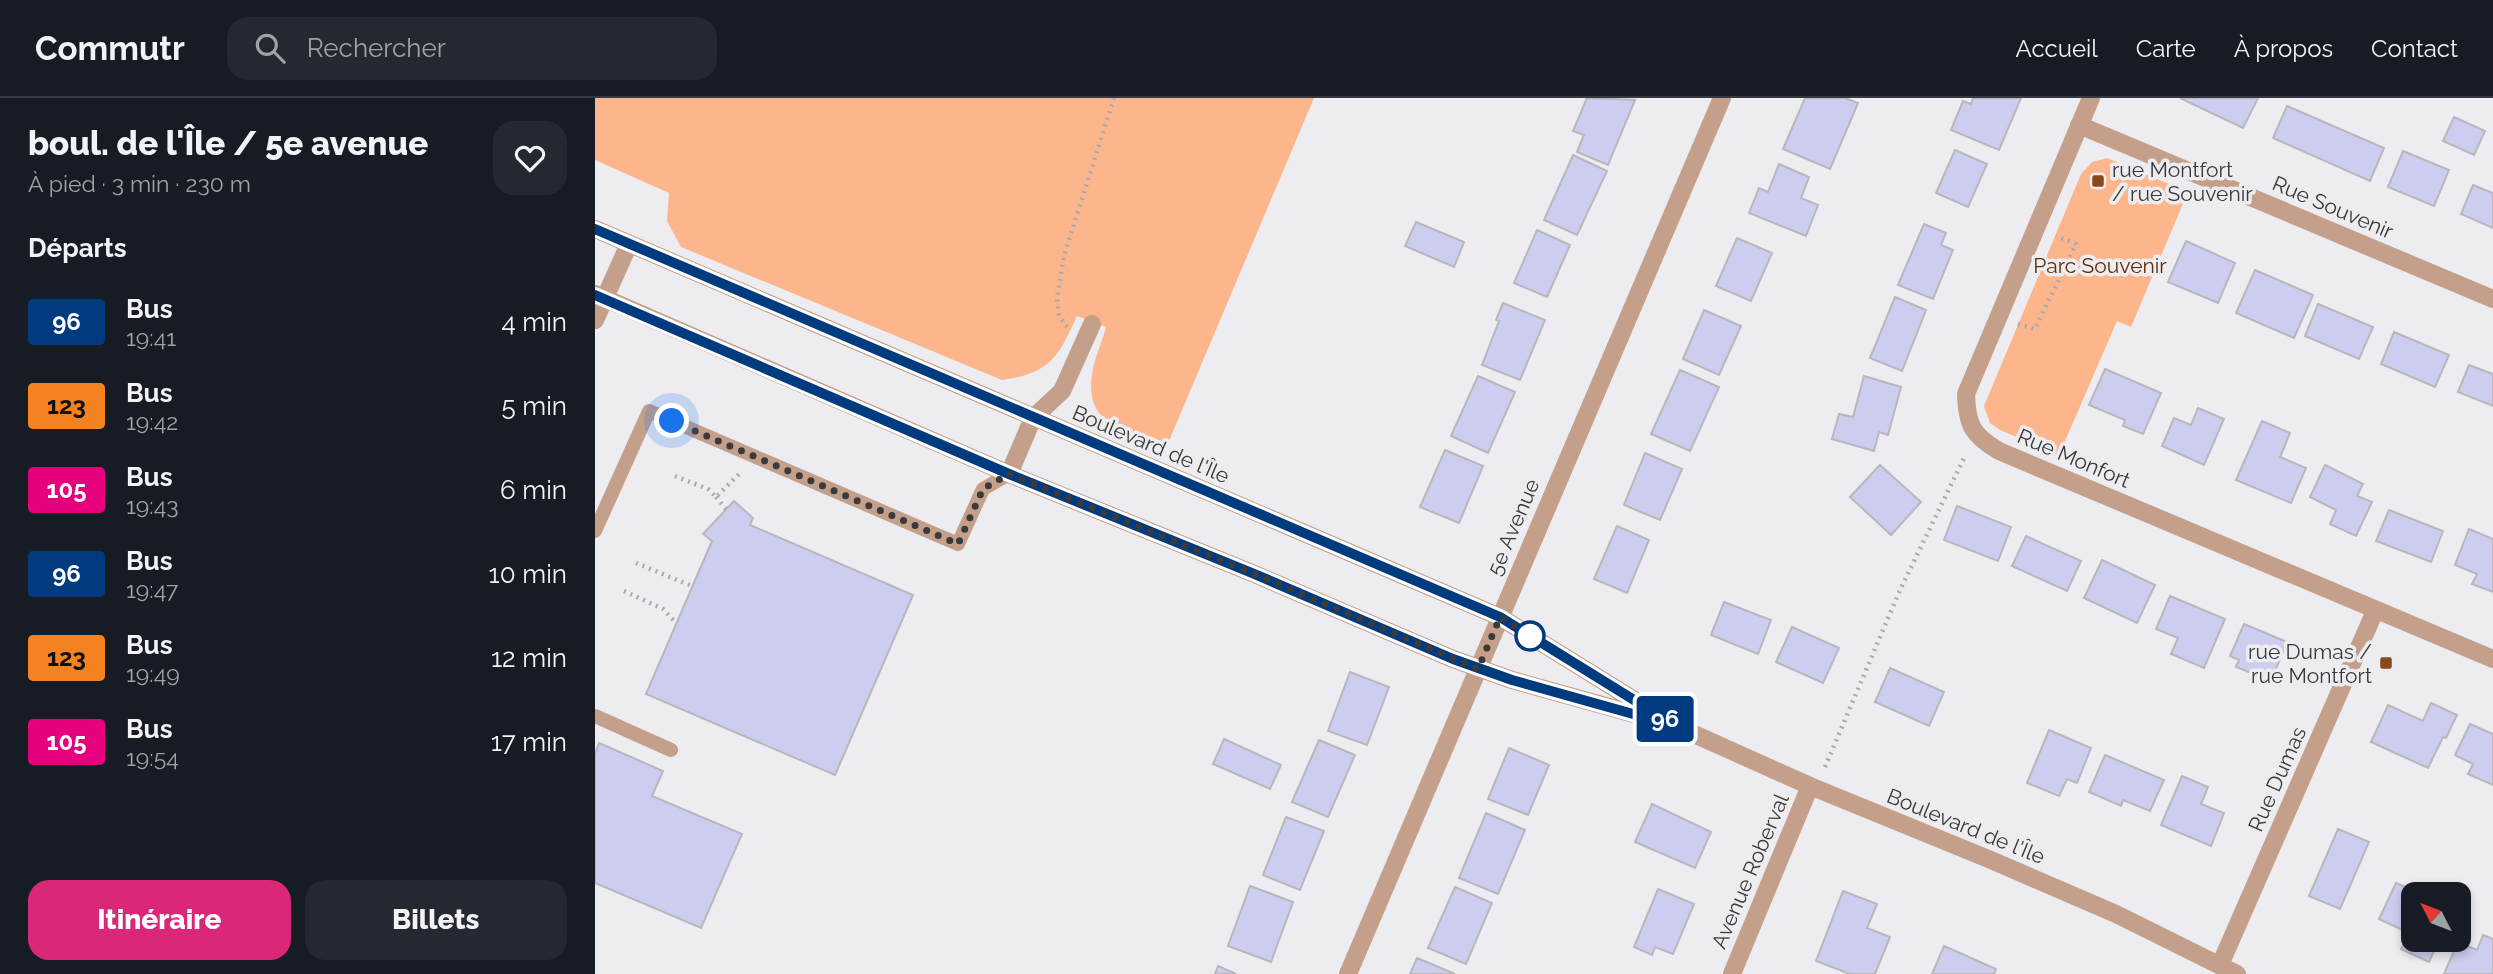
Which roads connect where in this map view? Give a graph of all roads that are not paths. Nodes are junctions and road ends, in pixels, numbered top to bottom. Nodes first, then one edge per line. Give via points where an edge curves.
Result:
1 (1722, 98) edge
2 (2091, 98) edge
3 (2078, 125) junction
4 (595, 229) edge
5 (629, 244) junction
6 (600, 297) edge
7 (2493, 299) edge
8 (595, 320) edge
9 (1088, 332) road end
10 (1033, 418) junction
11 (1009, 474) junction
12 (595, 531) edge
13 (2375, 611) junction
14 (1500, 617) junction
15 (2493, 659) edge
16 (1478, 669) junction
17 (595, 716) edge
18 (1676, 726) junction
19 (671, 750) dead end
20 (1810, 786) junction
21 (2220, 965) junction
22 (1348, 974) edge
23 (1731, 974) edge
24 (2237, 974) edge

1 - 14 street, 5e Avenue
2 - 3 street, Rue Monfort
3 - 7 street, Rue Souvenir
3 - 13 street, Rue Monfort via 1966,394 1971,428 1999,451
4 - 5 street, Boulevard de l'Île
5 - 6 street
5 - 10 street, Boulevard de l'Île
6 - 8 street
6 - 11 street, Boulevard de l'Île
9 - 10 street via 1062,391
10 - 11 street
10 - 14 street, Boulevard de l'Île
11 - 12 lane via 983,489 958,544 649,411
11 - 16 street, Boulevard de l'Île
13 - 15 street, Rue Monfort
13 - 21 street, Rue Dumas
14 - 16 street, 5e Avenue
14 - 18 street, Boulevard de l'Île
16 - 18 street, Boulevard de l'Île
16 - 22 street, 5e Avenue
17 - 19 lane
18 - 20 street, Boulevard de l'Île
20 - 21 street, Boulevard de l'Île via 2073,895
20 - 23 street, Avenue Roberval
21 - 24 street, Boulevard de l'Île

